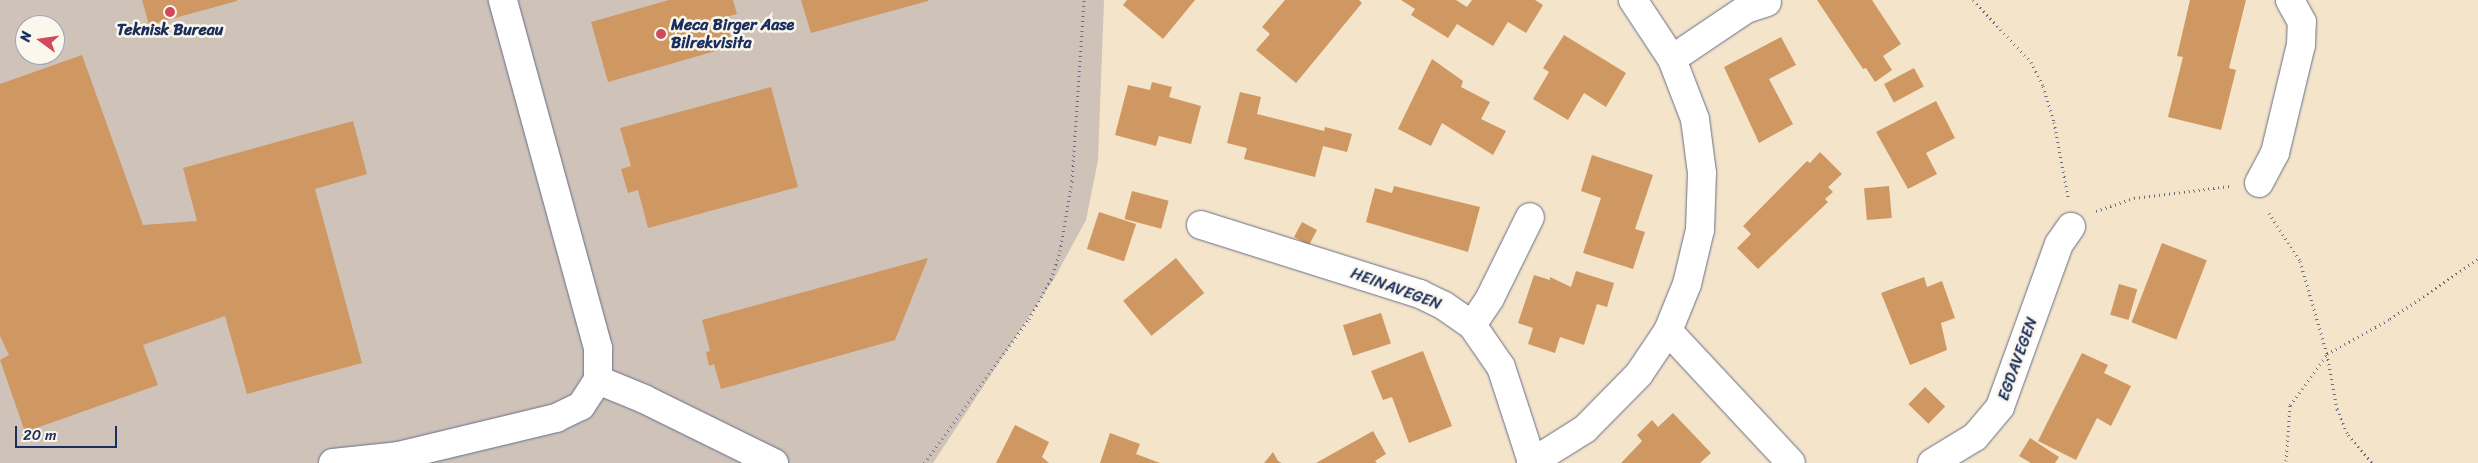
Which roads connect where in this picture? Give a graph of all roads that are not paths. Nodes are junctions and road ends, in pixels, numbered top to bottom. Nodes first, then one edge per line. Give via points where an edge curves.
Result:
1 (503, 0) edge
2 (1634, 0) edge
3 (2290, 0) edge
4 (1767, 2) dead end
5 (1672, 59) junction
6 (2259, 183) road end
7 (1530, 217) dead end
8 (1200, 225) dead end
9 (2071, 227) road end
10 (1472, 325) junction
11 (1668, 331) junction
12 (598, 380) junction
13 (334, 463) edge
14 (774, 463) edge
15 (1532, 463) edge
16 (1792, 463) edge
17 (1932, 463) edge

1 - 12 street via 598,348
2 - 5 street, HEINAVEGEN
3 - 6 street via 2302,22 2301,45 2275,153
4 - 5 street via 1746,9
5 - 11 street, HEINAVEGEN via 1696,119 1702,173 1700,230 1687,284
7 - 10 street via 1490,298
8 - 10 street, HEINAVEGEN via 1420,294 1444,305
9 - 17 street, EGDAVEGEN via 2059,244 2000,407 1975,437
10 - 15 street, HEINAVEGEN via 1500,367
11 - 15 street, HEINAVEGEN via 1615,402 1585,429
11 - 16 street
12 - 13 street via 581,406 556,418 398,456
12 - 14 street

